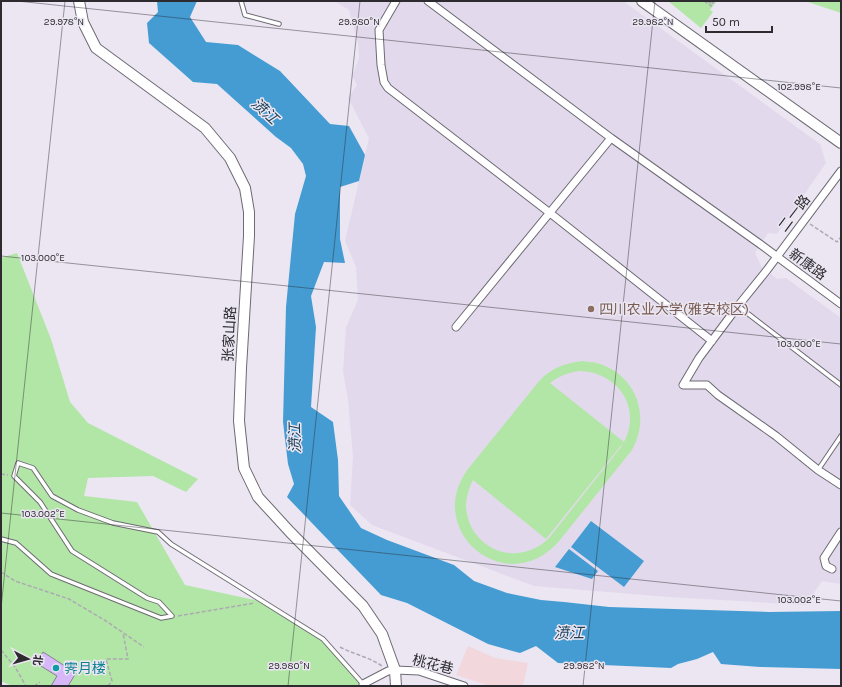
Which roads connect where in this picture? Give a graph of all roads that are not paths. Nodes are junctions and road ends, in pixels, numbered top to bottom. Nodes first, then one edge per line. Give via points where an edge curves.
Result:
1 (79, 1) edge
2 (241, 1) edge
3 (396, 1) edge
4 (428, 1) edge
5 (642, 1) edge
6 (279, 24) dead end
7 (610, 138) junction
8 (841, 143) edge
9 (841, 171) edge
10 (550, 214) junction
11 (777, 258) junction
12 (841, 304) edge
13 (738, 306) junction
14 (456, 327) dead end
15 (712, 341) junction
16 (841, 385) edge
17 (841, 436) edge
18 (818, 470) junction
19 (841, 485) edge
20 (841, 532) edge
21 (1, 539) edge
22 (832, 569) dead end
23 (392, 670) junction
24 (363, 685) edge
25 (396, 686) edge
26 (464, 686) edge

1 - 23 street, 张家山路 via 83,22 96,48 206,128 230,158 245,188 249,230 239,421 244,468 258,497 363,606 382,634
2 - 6 lane via 245,15
3 - 10 street via 379,30 381,65 384,82 388,88
4 - 7 street, 新康路
5 - 8 street
7 - 10 street
7 - 11 street, 新康路
9 - 11 street, 二一路
10 - 14 street
10 - 15 street
11 - 12 street, 新康路
11 - 13 street, 二一路
13 - 15 street, 二一路
13 - 16 lane
15 - 18 street, 二一路 via 683,385 707,385
17 - 18 lane
18 - 19 street
20 - 22 street via 824,558 826,566
21 - 24 lane via 16,543 50,574 161,618 172,616 159,602 147,598 72,551 40,502 14,476 18,463 33,468 52,496 78,510 113,523 158,532 171,544 323,639
23 - 24 street
23 - 25 street, 张家山路
23 - 26 street, 桃花巷 via 419,671

